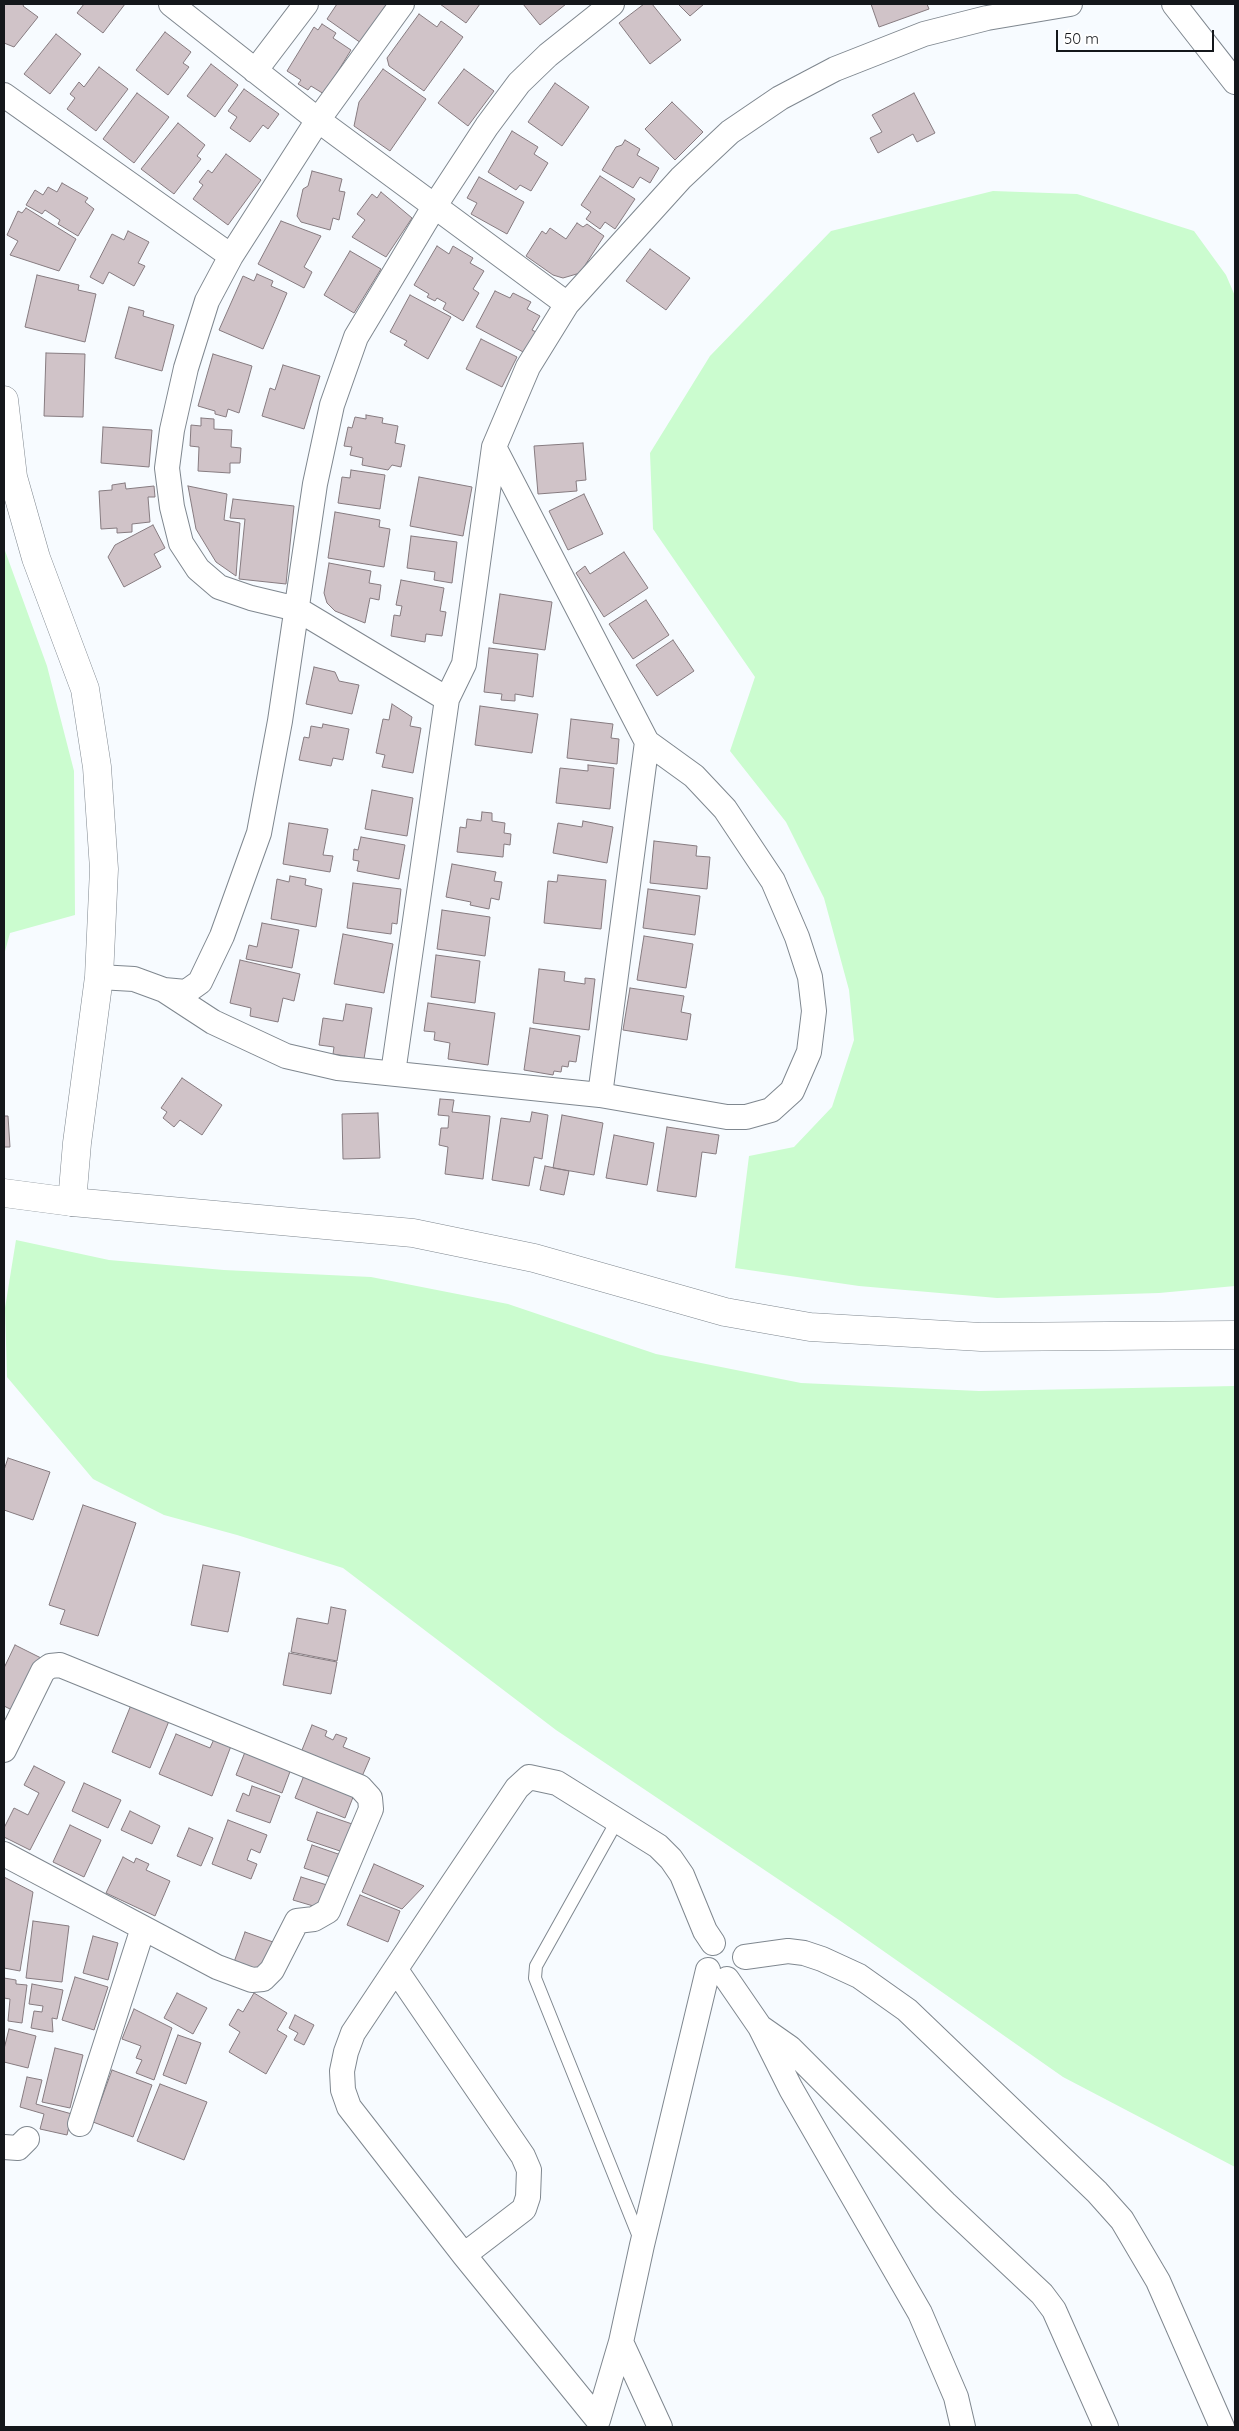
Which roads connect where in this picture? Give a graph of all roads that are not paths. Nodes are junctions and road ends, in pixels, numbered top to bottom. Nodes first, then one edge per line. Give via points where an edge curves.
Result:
1 (171, 4) edge
2 (306, 4) edge
3 (402, 4) edge
4 (612, 4) edge
5 (1070, 4) edge
6 (1174, 4) edge
7 (255, 71) junction
8 (1235, 82) edge
9 (4, 95) edge
10 (318, 120) junction
11 (434, 207) junction
12 (231, 256) junction
13 (567, 304) junction
14 (4, 400) edge
15 (494, 447) junction
16 (297, 609) junction
17 (447, 698) junction
18 (647, 742) junction
19 (99, 977) junction
20 (164, 990) junction
21 (393, 1072) junction
22 (600, 1095) junction
23 (4, 1193) edge
24 (72, 1202) junction
25 (1235, 1335) edge
26 (4, 1750) edge
27 (617, 1821) junction
28 (4, 1854) edge
29 (143, 1928) junction
30 (713, 1942) junction
31 (745, 1957) junction
32 (396, 1970) junction
33 (717, 1974) junction
34 (760, 2027) junction
35 (80, 2124) dead end
36 (27, 2139) dead end
37 (4, 2147) edge
38 (642, 2245) junction
39 (464, 2255) junction
40 (621, 2342) junction
41 (597, 2424) edge
42 (660, 2427) edge
43 (963, 2427) edge
44 (1106, 2427) edge
45 (1222, 2427) edge

1 - 7 street
2 - 7 street
3 - 10 street
4 - 11 street via 548,54 520,83 487,126
5 - 13 street via 987,18 924,34 835,69 780,98 730,132 681,178
6 - 8 street
7 - 10 street
9 - 12 street
10 - 11 street
10 - 12 street
11 - 13 street
11 - 16 street via 356,337 332,405 315,484
12 - 16 street via 207,302 186,368 167,468 172,507 181,543 198,569 219,586
13 - 15 street via 528,368
14 - 19 main road via 18,495 36,558 85,689 97,767 104,869
15 - 17 street via 464,664
15 - 18 street
16 - 17 street
16 - 20 street via 259,833 222,936 200,982 186,992
17 - 21 street
18 - 22 street
18 - 22 street via 694,776 725,809 773,881 810,977 814,1011 809,1052 792,1091 771,1110 746,1117 727,1117
19 - 20 street via 134,979
19 - 24 main road
20 - 21 street via 213,1022 286,1056 338,1068
21 - 22 street
23 - 24 main road
24 - 25 main road via 413,1233 534,1258 725,1312 810,1327 981,1338
26 - 29 street via 43,1671 50,1666 60,1666 360,1787 370,1798 371,1809 328,1911 314,1919 297,1921 272,1970 263,1979 252,1980 217,1967
27 - 30 street via 658,1846 672,1859
27 - 32 street via 557,1783 530,1777 512,1794
27 - 38 lane via 536,1966 534,1978
28 - 29 street
29 - 35 street
30 - 31 street via 733,1941
30 - 33 street via 705,1961
31 - 33 street via 743,1967 736,1975
31 - 45 street via 788,1951 804,1953 859,1976 907,2010 1097,2192 1122,2220 1158,2281
32 - 39 street via 353,2033 342,2071 343,2090 348,2107
32 - 39 street via 529,2170 524,2209
33 - 34 street
33 - 38 street
34 - 43 street via 791,2090 920,2313 956,2397
34 - 44 street via 790,2048 945,2203 1042,2294 1054,2310
36 - 37 street via 18,2148
38 - 40 street
39 - 41 street
40 - 41 street
40 - 42 street

